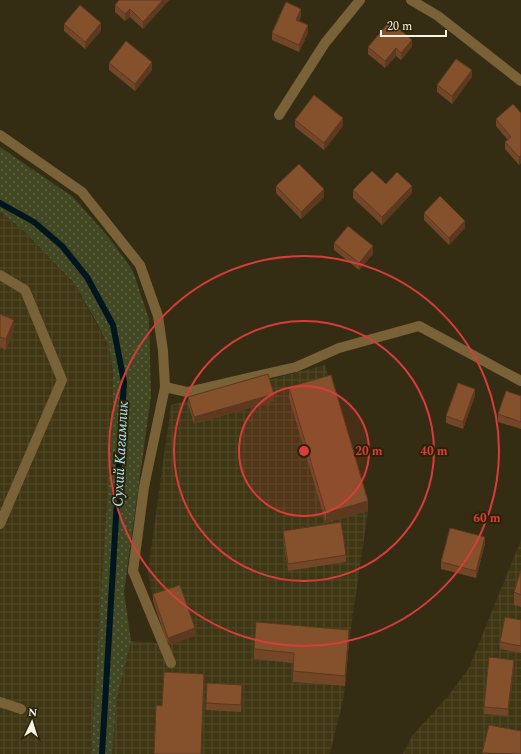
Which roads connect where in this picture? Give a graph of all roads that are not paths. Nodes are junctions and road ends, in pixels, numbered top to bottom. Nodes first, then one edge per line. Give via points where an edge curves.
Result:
1 (360, 0) edge
2 (410, 0) edge
3 (521, 81) edge
4 (279, 115) dead end
5 (0, 135) edge
6 (0, 275) edge
7 (521, 381) edge
8 (165, 387) junction
9 (0, 524) edge
10 (171, 663) dead end
11 (0, 702) edge
12 (22, 709) dead end

1 - 4 street via 325,43
2 - 3 street via 438,16
5 - 8 street via 82,192 140,265 158,316
6 - 9 street via 25,290 62,380
7 - 8 street via 418,326 340,348 296,367 187,392
8 - 10 street via 144,488 133,571
11 - 12 street

